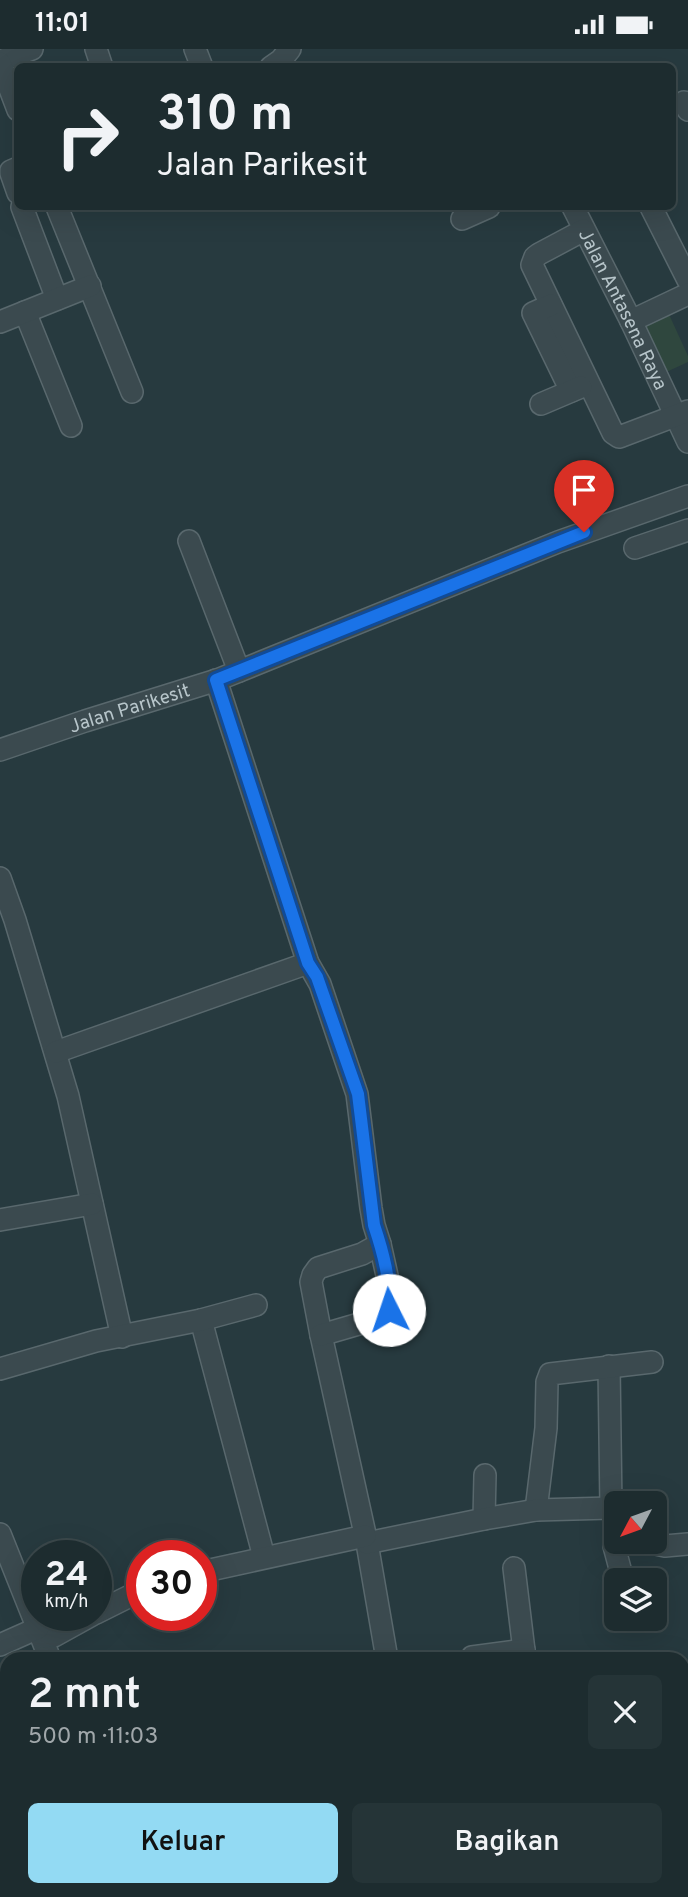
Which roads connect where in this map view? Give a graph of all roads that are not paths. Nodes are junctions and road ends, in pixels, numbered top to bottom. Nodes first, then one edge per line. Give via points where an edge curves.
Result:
1 (32, 49) edge
2 (290, 49) edge
3 (0, 62) edge
4 (277, 63) edge
5 (14, 99) edge
6 (23, 210) edge
7 (58, 210) edge
8 (482, 210) edge
9 (653, 210) edge
10 (578, 216) edge
11 (462, 219) dead end
12 (688, 280) edge
13 (90, 286) junction
14 (688, 294) edge
15 (57, 299) junction
16 (25, 312) junction
17 (631, 321) junction
18 (0, 322) edge
19 (580, 387) junction
20 (132, 391) dead end
21 (541, 404) dead end
22 (682, 413) edge
23 (71, 426) dead end
24 (688, 442) edge
25 (688, 496) edge
26 (688, 530) edge
27 (189, 541) dead end
28 (635, 548) dead end
29 (239, 671) junction
30 (216, 680) junction
31 (0, 750) edge
32 (0, 878) edge
33 (8, 924) edge
34 (308, 963) junction
35 (56, 1052) junction
36 (92, 1203) junction
37 (0, 1220) edge
38 (380, 1244) junction
39 (256, 1305) dead end
40 (201, 1320) junction
41 (321, 1335) junction
42 (122, 1336) junction
43 (652, 1361) dead end
44 (609, 1366) junction
45 (0, 1369) edge
46 (485, 1475) dead end
47 (613, 1491) edge
48 (536, 1510) junction
49 (604, 1512) edge
50 (484, 1519) junction
51 (0, 1534) edge
52 (366, 1540) junction
53 (688, 1544) edge
54 (667, 1546) edge
55 (264, 1557) junction
56 (217, 1568) edge
57 (513, 1568) dead end
58 (63, 1631) edge
59 (40, 1633) junction
60 (0, 1645) edge
61 (48, 1652) edge
62 (386, 1652) edge
63 (524, 1652) edge

1 - 3 street
2 - 4 street
3 - 5 street
6 - 15 street
7 - 13 street
8 - 11 street
9 - 12 street
10 - 17 street, Jalan Antasena Raya
10 - 19 street via 532,265
13 - 15 street
13 - 20 street
14 - 17 street
15 - 16 street
16 - 18 street
16 - 23 street
17 - 22 street, Jalan Antasena Raya
19 - 21 street
19 - 22 street via 620,431
22 - 24 street, Jalan Antasena Raya
25 - 29 street, Jalan Parikesit via 558,541
26 - 28 street
27 - 29 street
29 - 30 street, Jalan Parikesit
30 - 31 street, Jalan Parikesit
30 - 34 street
32 - 33 street
33 - 35 street
34 - 35 street
34 - 38 street via 358,1094 371,1208
35 - 36 street
36 - 37 street
36 - 42 street
38 - 41 street via 324,1265 313,1275
38 - 41 street via 390,1289 389,1310 376,1319
39 - 40 street
40 - 42 street
40 - 55 street
41 - 52 street
42 - 45 street
43 - 44 street
44 - 47 street
44 - 48 street via 550,1374
46 - 50 street
48 - 49 street
48 - 50 street
50 - 52 street
51 - 59 street
52 - 55 street
52 - 62 street
53 - 54 street
55 - 56 street
57 - 63 street
58 - 59 street via 54,1636
59 - 60 street
59 - 61 street

